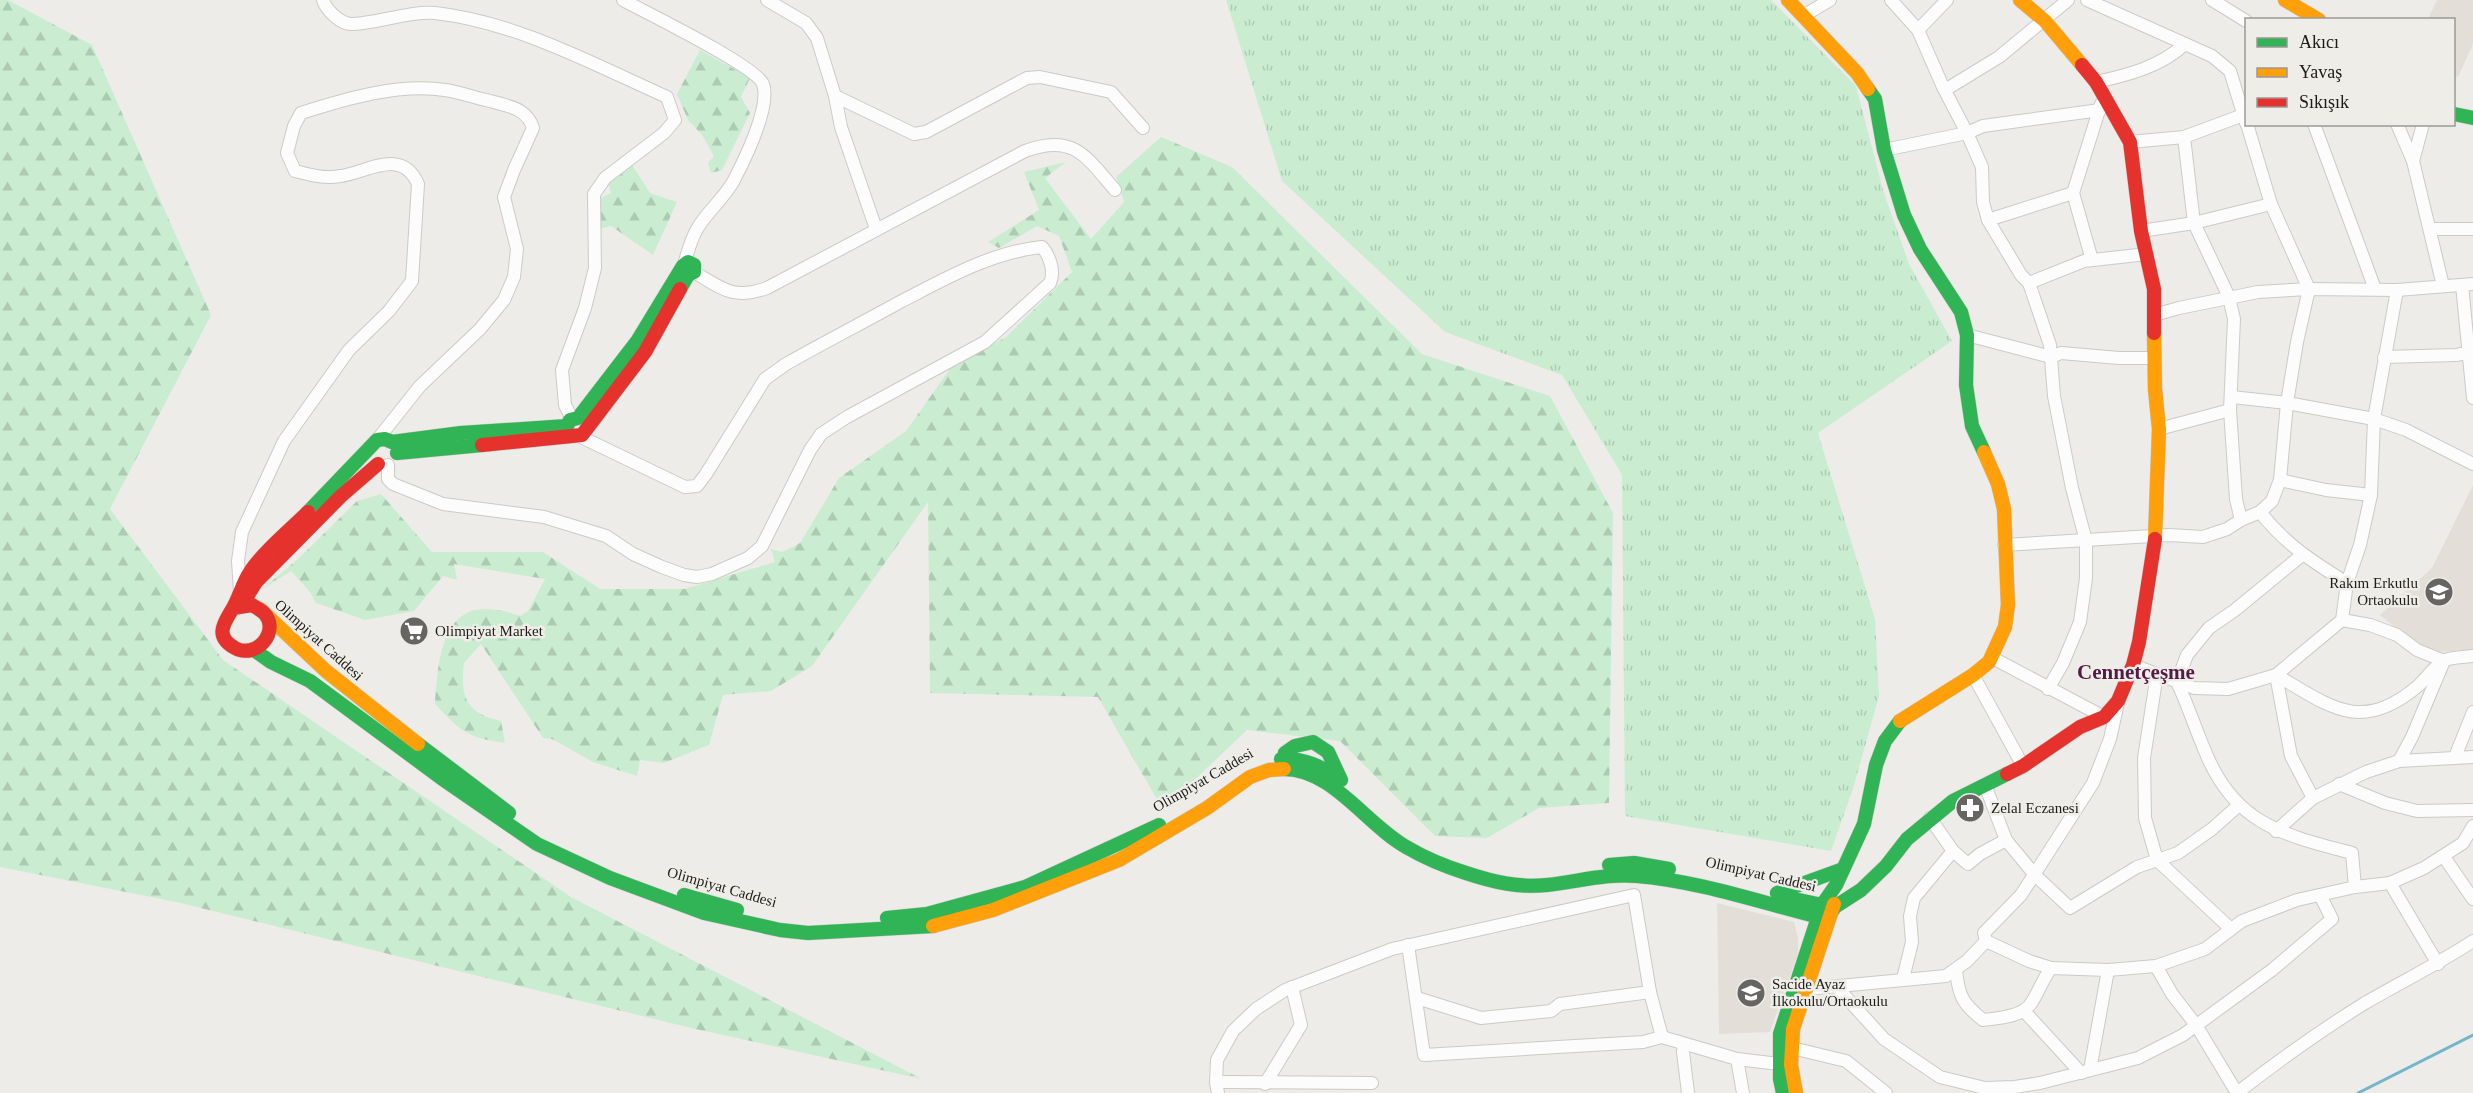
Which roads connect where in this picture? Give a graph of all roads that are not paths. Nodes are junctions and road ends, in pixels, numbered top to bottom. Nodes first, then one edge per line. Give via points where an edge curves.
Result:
1 (324, 0) edge
2 (622, 0) edge
3 (766, 0) edge
4 (1788, 0) edge
5 (1830, 0) edge
6 (1891, 0) edge
7 (1947, 0) edge
8 (2020, 0) edge
9 (2068, 0) edge
10 (2087, 0) edge
11 (2212, 0) edge
12 (2285, 0) edge
13 (1803, 16) junction
14 (2316, 18) edge
15 (2245, 20) edge
16 (2045, 21) junction
17 (1918, 30) junction
18 (2185, 44) junction
19 (2096, 82) junction
20 (1945, 90) junction
21 (2103, 95) junction
22 (835, 96) junction
23 (2100, 110) junction
24 (2455, 114) edge
25 (2245, 116) edge
26 (2472, 116) edge
27 (2245, 119) edge
28 (2248, 126) edge
29 (2315, 126) edge
30 (2398, 126) edge
31 (2422, 126) edge
32 (1143, 128) dead end
33 (1967, 133) junction
34 (2184, 137) junction
35 (2130, 142) junction
36 (1884, 150) junction
37 (2413, 162) junction
38 (1115, 190) dead end
39 (2073, 193) junction
40 (2271, 204) junction
41 (1988, 220) junction
42 (2194, 223) junction
43 (876, 229) junction
44 (2431, 229) junction
45 (2473, 229) edge
46 (2141, 231) junction
47 (2147, 254) junction
48 (2092, 260) junction
49 (688, 272) junction
50 (2029, 283) junction
51 (2467, 284) edge
52 (2443, 286) junction
53 (2309, 289) junction
54 (2374, 289) junction
55 (2397, 290) junction
56 (2229, 297) junction
57 (2154, 315) junction
58 (1967, 335) junction
59 (2470, 352) edge
60 (2051, 357) junction
61 (2384, 357) junction
62 (2154, 358) junction
63 (2232, 397) junction
64 (2473, 398) edge
65 (2287, 403) junction
66 (2230, 410) junction
67 (2374, 419) junction
68 (576, 427) junction
69 (2159, 429) junction
70 (374, 445) junction
71 (395, 447) junction
72 (2473, 461) edge
73 (383, 465) junction
74 (2280, 480) junction
75 (2371, 495) junction
76 (2260, 512) junction
77 (2241, 520) junction
78 (2155, 537) junction
79 (2086, 541) junction
80 (2004, 545) junction
81 (2302, 555) junction
82 (2347, 584) junction
83 (249, 602) junction
84 (2342, 620) junction
85 (254, 651) junction
86 (2473, 656) edge
87 (1991, 657) junction
88 (2444, 661) junction
89 (2133, 665) junction
90 (2157, 674) junction
91 (1973, 675) junction
92 (2276, 675) junction
93 (2177, 682) junction
94 (2048, 689) junction
95 (2118, 701) junction
96 (2473, 712) edge
97 (2104, 717) junction
98 (2455, 757) junction
99 (2473, 757) edge
100 (1286, 759) junction
101 (2399, 761) junction
102 (2023, 766) junction
103 (1308, 772) junction
104 (1985, 784) junction
105 (2339, 784) junction
106 (2313, 798) junction
107 (2240, 805) junction
108 (2473, 810) edge
109 (1930, 818) junction
110 (2473, 826) edge
111 (2276, 831) junction
112 (2006, 840) junction
113 (1953, 851) junction
114 (2444, 857) junction
115 (2157, 860) junction
116 (1843, 869) junction
117 (2035, 875) junction
118 (2390, 883) junction
119 (2355, 887) junction
120 (1773, 894) junction
121 (2320, 895) junction
122 (2473, 899) edge
123 (1825, 911) junction
124 (2231, 929) junction
125 (2473, 940) edge
126 (1986, 941) junction
127 (1408, 945) junction
128 (2438, 964) junction
129 (2156, 966) junction
130 (2051, 968) junction
131 (2108, 970) junction
132 (1956, 971) junction
133 (1903, 979) junction
134 (1836, 986) junction
135 (1292, 987) junction
136 (1807, 989) junction
137 (1650, 992) junction
138 (1417, 998) junction
139 (2024, 1011) junction
140 (2196, 1025) junction
141 (1662, 1037) junction
142 (1684, 1044) junction
143 (1792, 1048) junction
144 (1737, 1059) junction
145 (1779, 1064) junction
146 (2086, 1071) junction
147 (1372, 1083) dead end
148 (1265, 1084) junction
149 (1217, 1088) edge
150 (1688, 1093) edge
151 (1743, 1093) edge
152 (1783, 1093) edge
153 (1796, 1093) edge
154 (1886, 1093) edge
155 (2237, 1093) edge

1 - 68 street via 332,15 351,25 432,13 465,18 547,44 667,97 675,120 604,178 594,194 595,268 562,370 565,405
2 - 49 street via 705,44 755,74 763,84 763,114 732,184 697,229
3 - 22 street via 806,23 818,38
4 - 13 street
5 - 13 street
6 - 17 street
7 - 17 street
8 - 16 street
9 - 16 street
10 - 18 street
11 - 15 street
12 - 14 street
13 - 36 street via 1875,99
16 - 19 street
16 - 20 street via 1999,57
17 - 20 street
18 - 19 street via 2173,55 2143,69
18 - 25 street via 2212,56 2230,70
19 - 21 street
20 - 33 street
21 - 23 street
21 - 35 street
22 - 32 street via 914,134 926,132 1027,78 1040,76 1111,92
22 - 43 street via 844,137
23 - 33 street via 1983,126
23 - 39 street
24 - 26 street
27 - 34 street
28 - 40 street
29 - 54 street
30 - 37 street
31 - 37 street
33 - 36 street
33 - 41 street via 1982,166
34 - 35 street
34 - 42 street
35 - 46 street
36 - 58 street via 1904,215 1920,249 1961,312
37 - 44 street
38 - 43 street via 1076,150 1061,144 1044,144
39 - 41 street
39 - 48 street
40 - 42 street
40 - 53 street
41 - 50 street
42 - 46 street
42 - 56 street
43 - 49 street via 751,294 727,292
44 - 45 street
44 - 52 street
46 - 47 street
47 - 48 street
47 - 57 street
48 - 50 street
49 - 68 street via 645,352
50 - 60 street
51 - 52 street
51 - 59 street
52 - 55 street
53 - 54 street
53 - 56 street
53 - 65 street
54 - 55 street
55 - 61 street
56 - 57 street
56 - 63 street via 2234,319
57 - 62 street
58 - 60 street
58 - 80 street via 1966,385 1972,426 1998,484 2004,509
59 - 61 street
59 - 64 street
60 - 62 street via 2061,353
60 - 79 street via 2072,488
61 - 67 street
62 - 69 street
63 - 65 street
63 - 66 street
65 - 67 street
65 - 74 street
66 - 69 street
66 - 77 street
67 - 72 street
67 - 75 street
68 - 71 street
68 - 73 street via 685,487 697,486 765,379 786,364 949,276 991,259 1042,248 1050,261 1050,283 985,342 821,435 762,546 748,558 712,574 684,575 633,554 606,536 544,517 442,504 393,484
69 - 78 street
70 - 71 street via 385,439
70 - 73 street via 371,458
70 - 83 street via 250,571
70 - 83 street via 420,386 480,329 504,300 514,277 517,249 504,197 533,128 530,117 517,108 445,90 405,89 301,113 287,153 295,171 317,177 341,177 381,163 402,166 415,175 418,203 412,281 349,350 284,441 242,532 238,561
71 - 73 street via 394,460
73 - 83 street via 341,496 256,582 248,594
74 - 75 street
74 - 76 street via 2272,501
75 - 82 street
76 - 77 street
76 - 81 street
77 - 78 street via 2203,537
78 - 79 street
78 - 89 street
79 - 80 street
79 - 94 street via 2080,622
80 - 87 street via 2008,605 2005,627
81 - 82 street
81 - 93 street via 2209,628 2187,655
82 - 84 street
83 - 85 street via 267,618 270,629 263,644
83 - 85 street, Olimpiyat Caddesi via 233,608 223,623 226,641 236,649
83 - 100 street, Olimpiyat Caddesi via 381,716 531,828 622,873 760,917 796,923 927,914 1025,887 1178,816 1250,769
84 - 88 street via 2397,635 2417,651
84 - 92 street
85 - 103 street, Olimpiyat Caddesi via 310,681 537,844 610,878 704,913 780,930 808,933 926,927 971,917 1029,898 1119,860 1207,808 1250,777 1269,770
86 - 88 street
87 - 91 street
87 - 94 street
88 - 92 street via 2403,699 2373,712 2348,712 2330,706
88 - 101 street
89 - 90 street
89 - 95 street
90 - 93 street
90 - 115 street via 2144,758 2145,818
91 - 102 street
91 - 116 street via 1900,721 1885,741 1864,824
92 - 93 street via 2228,689 2194,688
92 - 106 street via 2291,756
93 - 107 street via 2205,753
94 - 97 street
95 - 97 street
95 - 117 street via 2110,739 2093,783
96 - 98 street
97 - 102 street via 2080,727
98 - 99 street
98 - 101 street
100 - 103 street
100 - 120 street, Olimpiyat Caddesi via 1319,765 1411,840 1494,872 1532,878 1634,863
101 - 105 street
102 - 104 street
103 - 123 street, Olimpiyat Caddesi via 1407,848 1465,873 1507,885 1544,885 1625,875 1670,880
104 - 109 street
104 - 112 street
105 - 106 street
105 - 108 street via 2417,811
106 - 111 street
107 - 111 street
107 - 115 street via 2178,853
109 - 113 street
109 - 123 street via 1861,890
110 - 114 street via 2463,843
111 - 119 street via 2352,853
112 - 113 street via 1968,864
112 - 117 street
113 - 133 street via 1914,898 1910,916 1912,942
114 - 118 street
114 - 122 street
115 - 117 street via 2137,867 2070,908
115 - 124 street
116 - 120 street
116 - 123 street
117 - 126 street via 1984,933
118 - 119 street
118 - 128 street
119 - 121 street
120 - 123 street, Olimpiyat Caddesi
121 - 124 street via 2242,921
121 - 140 street via 2332,919 2272,970
123 - 136 street
123 - 145 street via 1780,1034
124 - 129 street via 2205,949
125 - 128 street
126 - 130 street
126 - 132 street
127 - 135 street
127 - 137 street via 1634,895
127 - 138 street
128 - 155 street via 2321,1031
129 - 131 street
129 - 140 street
130 - 131 street
130 - 139 street
131 - 146 street
132 - 133 street via 1946,976
132 - 139 street via 1958,991 1966,1007 1983,1020
133 - 134 street
134 - 136 street
134 - 146 street via 1884,1039 1940,1077 1985,1088 2040,1083
135 - 148 street via 1301,1025
135 - 149 street via 1256,1009 1233,1032 1217,1060
136 - 143 street via 1793,1029
137 - 138 street via 1560,1004 1551,1011 1480,1018
137 - 141 street
138 - 141 street via 1424,1055 1643,1042
139 - 146 street
140 - 146 street via 2138,1058
140 - 155 street
141 - 142 street
142 - 144 street
142 - 150 street
143 - 153 street
143 - 154 street via 1846,1061
144 - 145 street
144 - 151 street
145 - 152 street
147 - 148 street
148 - 149 street

